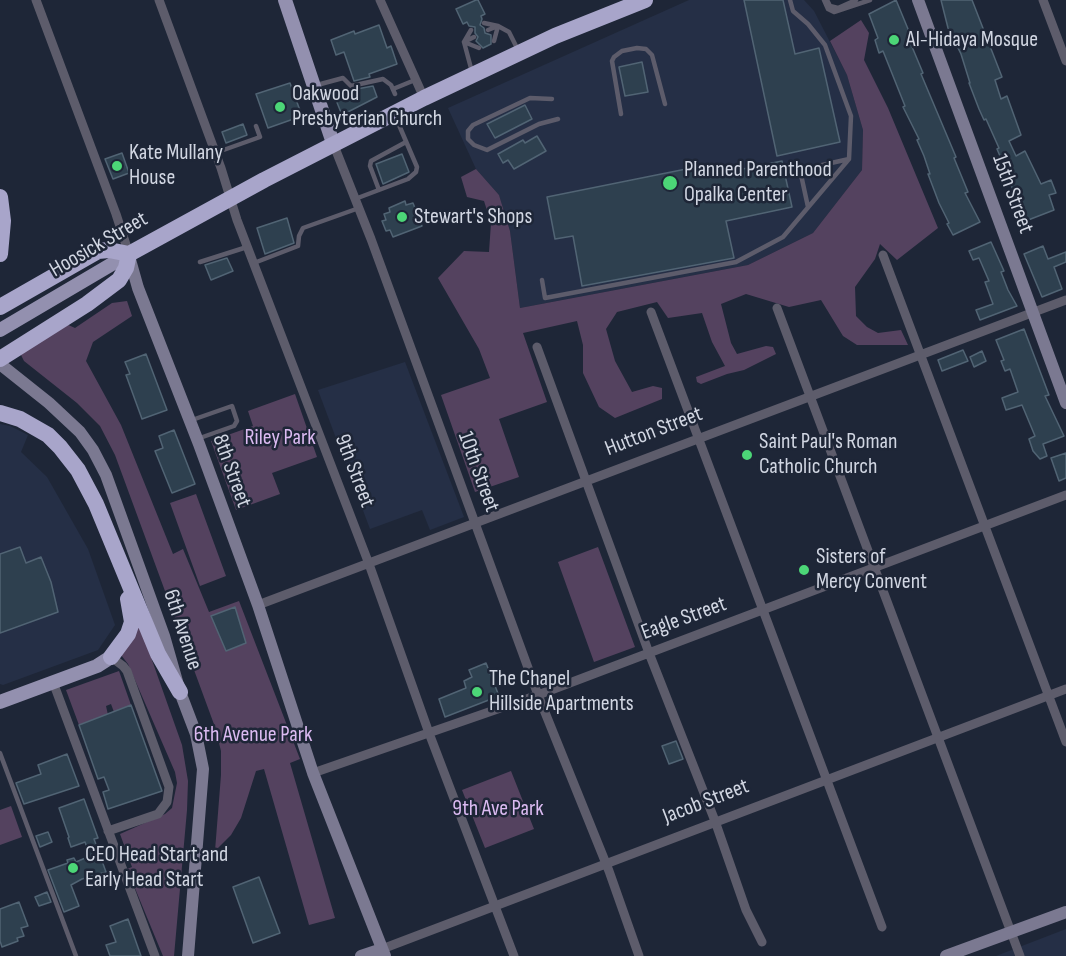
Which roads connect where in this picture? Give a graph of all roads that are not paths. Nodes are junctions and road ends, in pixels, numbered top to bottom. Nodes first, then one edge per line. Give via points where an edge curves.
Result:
1 (36, 0) edge
2 (159, 0) edge
3 (285, 0) edge
4 (380, 0) edge
5 (645, 0) edge
6 (790, 0) edge
7 (825, 0) edge
8 (856, 0) edge
9 (870, 0) edge
10 (918, 0) edge
11 (1043, 0) edge
12 (849, 1) edge
13 (484, 23) dead end
14 (498, 26) junction
15 (471, 30) dead end
16 (488, 30) dead end
17 (474, 37) dead end
18 (494, 41) dead end
19 (464, 42) junction
20 (479, 48) dead end
21 (520, 52) junction
22 (1066, 61) edge
23 (473, 75) junction
24 (416, 80) junction
25 (314, 86) junction
26 (424, 98) junction
27 (552, 99) dead end
28 (665, 104) dead end
29 (394, 113) junction
30 (621, 114) dead end
31 (558, 119) dead end
32 (256, 126) dead end
33 (406, 142) junction
34 (333, 143) junction
35 (215, 153) junction
36 (849, 159) junction
37 (379, 190) junction
38 (0, 197) edge
39 (230, 198) junction
40 (357, 204) junction
41 (808, 207) junction
42 (248, 246) junction
43 (0, 254) edge
44 (129, 254) junction
45 (883, 255) dead end
46 (200, 262) dead end
47 (254, 263) junction
48 (542, 279) dead end
49 (1066, 300) edge
50 (0, 307) edge
51 (777, 308) dead end
52 (651, 312) dead end
53 (1034, 313) junction
54 (0, 330) edge
55 (537, 347) dead end
56 (922, 355) junction
57 (0, 359) edge
58 (0, 364) edge
59 (810, 396) junction
60 (1066, 403) edge
61 (0, 413) edge
62 (189, 421) junction
63 (698, 438) junction
64 (197, 439) junction
65 (586, 481) junction
66 (1066, 495) edge
67 (474, 522) junction
68 (984, 526) junction
69 (113, 546) junction
70 (369, 564) junction
71 (874, 568) junction
72 (258, 605) junction
73 (763, 611) junction
74 (649, 653) junction
75 (111, 657) junction
76 (53, 682) junction
77 (1066, 689) edge
78 (180, 692) junction
79 (538, 695) junction
80 (1049, 695) junction
81 (0, 702) edge
82 (429, 733) junction
83 (938, 737) junction
84 (1066, 742) edge
85 (0, 753) edge
86 (313, 773) junction
87 (826, 779) junction
88 (715, 821) junction
89 (108, 831) junction
90 (605, 862) junction
91 (495, 906) junction
92 (1066, 912) edge
93 (882, 927) dead end
94 (1011, 933) junction
95 (762, 942) dead end
96 (383, 952) edge
97 (76, 956) edge
98 (155, 956) edge
99 (188, 956) edge
100 (361, 956) edge
101 (514, 956) edge
102 (639, 956) edge
103 (945, 956) edge
104 (1020, 956) edge

1 - 44 street, 8th Street
2 - 35 street, 9th Street
3 - 25 main road, 10th Street
4 - 24 street
5 - 21 highway, Hoosick Street
6 - 36 lane via 825,45 848,106
7 - 9 lane via 834,12
7 - 12 lane via 838,8
8 - 12 lane
10 - 53 street, 15th Street
11 - 22 street
13 - 14 lane
14 - 16 lane
14 - 18 lane
14 - 21 lane via 509,32
15 - 19 lane
17 - 19 lane
19 - 20 lane
19 - 23 lane
21 - 23 highway, Hoosick Street
23 - 26 highway, Hoosick Street
24 - 25 lane via 394,91 383,79 351,86 343,78
24 - 26 street
25 - 34 main road, 10th Street
26 - 29 highway, Hoosick Street
27 - 31 lane via 530,98 473,125 468,139 488,150 539,124
28 - 30 lane via 652,55 646,49 622,51 612,61
29 - 33 lane
29 - 34 highway, Hoosick Street
32 - 35 lane via 260,137
33 - 37 lane via 371,161
33 - 37 lane via 416,172
34 - 39 highway, Hoosick Street
34 - 40 street, 10th Street
35 - 39 street, 9th Street
36 - 41 lane
36 - 41 lane via 800,170
37 - 40 lane
38 - 43 highway
39 - 42 street, 9th Street
39 - 44 highway, Hoosick Street
40 - 47 lane via 303,228 298,246
40 - 67 street, 10th Street
41 - 48 lane via 783,237 736,262 545,298
42 - 46 lane
42 - 47 street, 9th Street
44 - 50 highway via 98,251
44 - 54 main road, Hoosick Street
44 - 57 highway via 119,280
44 - 62 street, 8th Street via 138,288
45 - 56 street
47 - 70 street, 9th Street
49 - 53 street, Hutton Street
51 - 59 street
52 - 63 street
53 - 56 street, Hutton Street
53 - 60 street, 15th Street
55 - 65 street
56 - 59 street, Hutton Street
56 - 68 street
58 - 78 street, 6th Avenue via 81,432 93,450 122,519
59 - 63 street, Hutton Street
59 - 71 street
61 - 69 highway via 34,426 60,447 78,470
62 - 64 street, 8th Street
62 - 64 lane via 232,406 237,421 234,426
63 - 65 street, Hutton Street
63 - 73 street
64 - 72 street, 8th Street
65 - 67 street, Hutton Street
65 - 74 street
66 - 68 street, Eagle Street
67 - 70 street, Hutton Street
67 - 79 street, 10th Street
68 - 71 street, Eagle Street
68 - 80 street
69 - 75 highway via 132,622
69 - 78 highway via 158,654
70 - 72 street, Hutton Street
70 - 82 street, 9th Street
71 - 73 street, Eagle Street
71 - 83 street
72 - 86 street, 8th Street
73 - 74 street, Eagle Street
73 - 87 street
74 - 79 street, Eagle Street
74 - 88 street
75 - 76 main road
75 - 89 street via 127,671 169,787 158,814
76 - 81 main road
76 - 89 street
77 - 80 street, Jacob Street
78 - 99 street, 6th Avenue via 196,734 202,769
79 - 82 street, Eagle Street
79 - 90 street, 10th Street
80 - 83 street, Jacob Street
80 - 84 street
82 - 86 street, Eagle Street
82 - 91 street, 9th Street
83 - 87 street, Jacob Street
83 - 94 street
85 - 97 lane
86 - 96 street, 8th Street
87 - 88 street, Jacob Street
87 - 93 street
88 - 90 street, Jacob Street
88 - 95 street via 746,910
89 - 98 street
90 - 91 street, Jacob Street
90 - 102 street, 10th Street
91 - 96 street, Jacob Street
91 - 101 street, 9th Street
92 - 94 street
94 - 103 street
94 - 104 street
96 - 100 street, Jacob Street

